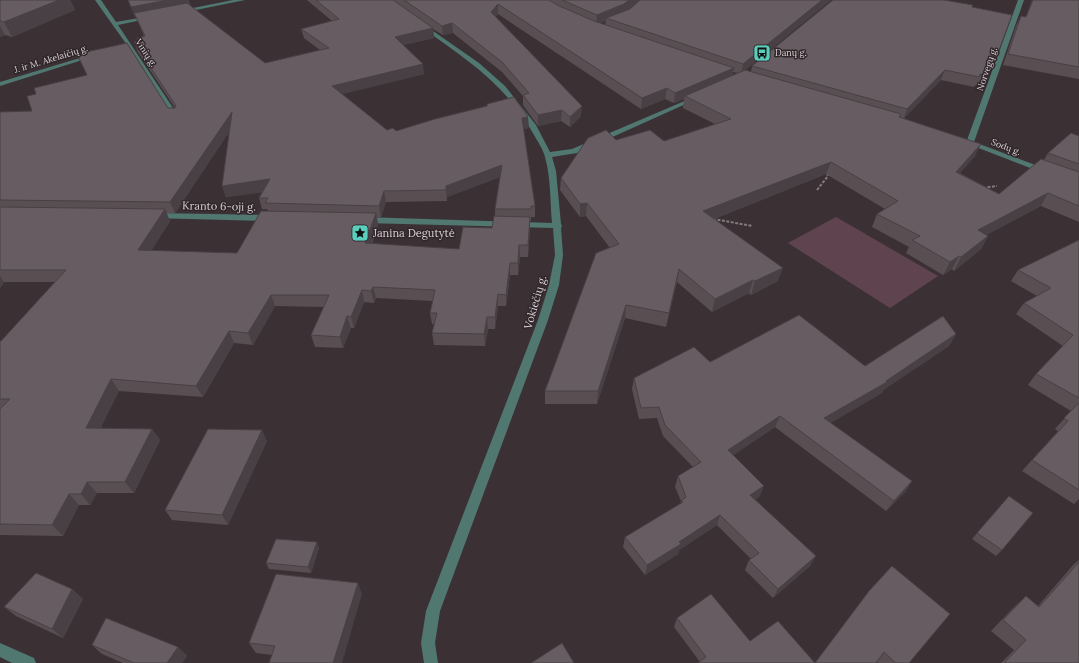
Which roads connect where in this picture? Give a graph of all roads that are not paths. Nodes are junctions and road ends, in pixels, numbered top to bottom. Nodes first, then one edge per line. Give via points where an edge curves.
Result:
1 (98, 0) edge
2 (242, 0) edge
3 (1020, 0) edge
4 (174, 12) edge
5 (159, 15) edge
6 (412, 18) edge
7 (114, 24) junction
8 (130, 45) junction
9 (123, 47) edge
10 (101, 53) edge
11 (0, 84) edge
12 (702, 96) edge
13 (176, 117) edge
14 (963, 141) edge
15 (970, 143) junction
16 (548, 155) junction
17 (1050, 173) edge
18 (147, 216) edge
19 (279, 218) edge
20 (357, 220) edge
21 (558, 226) junction
22 (0, 650) edge
23 (29, 663) edge
24 (430, 663) edge

1 - 7 street, Vinių g.
2 - 4 street
3 - 15 street, Norvegų g.
5 - 7 street
6 - 16 street, Vokiečių g. via 477,64 503,87 532,126
7 - 8 street, Vinių g.
8 - 9 street
8 - 13 street, Vinių g.
10 - 11 street, J. ir M. Akelaičių g.
12 - 16 street via 574,151
14 - 15 street, Sodų g.
15 - 17 street, Sodų g.
16 - 21 street, Vokiečių g.
18 - 19 street, Kranto 6-oji g.
20 - 21 street
21 - 24 street, Vokiečių g. via 559,255 554,285 521,382 433,611 428,643
22 - 23 street

